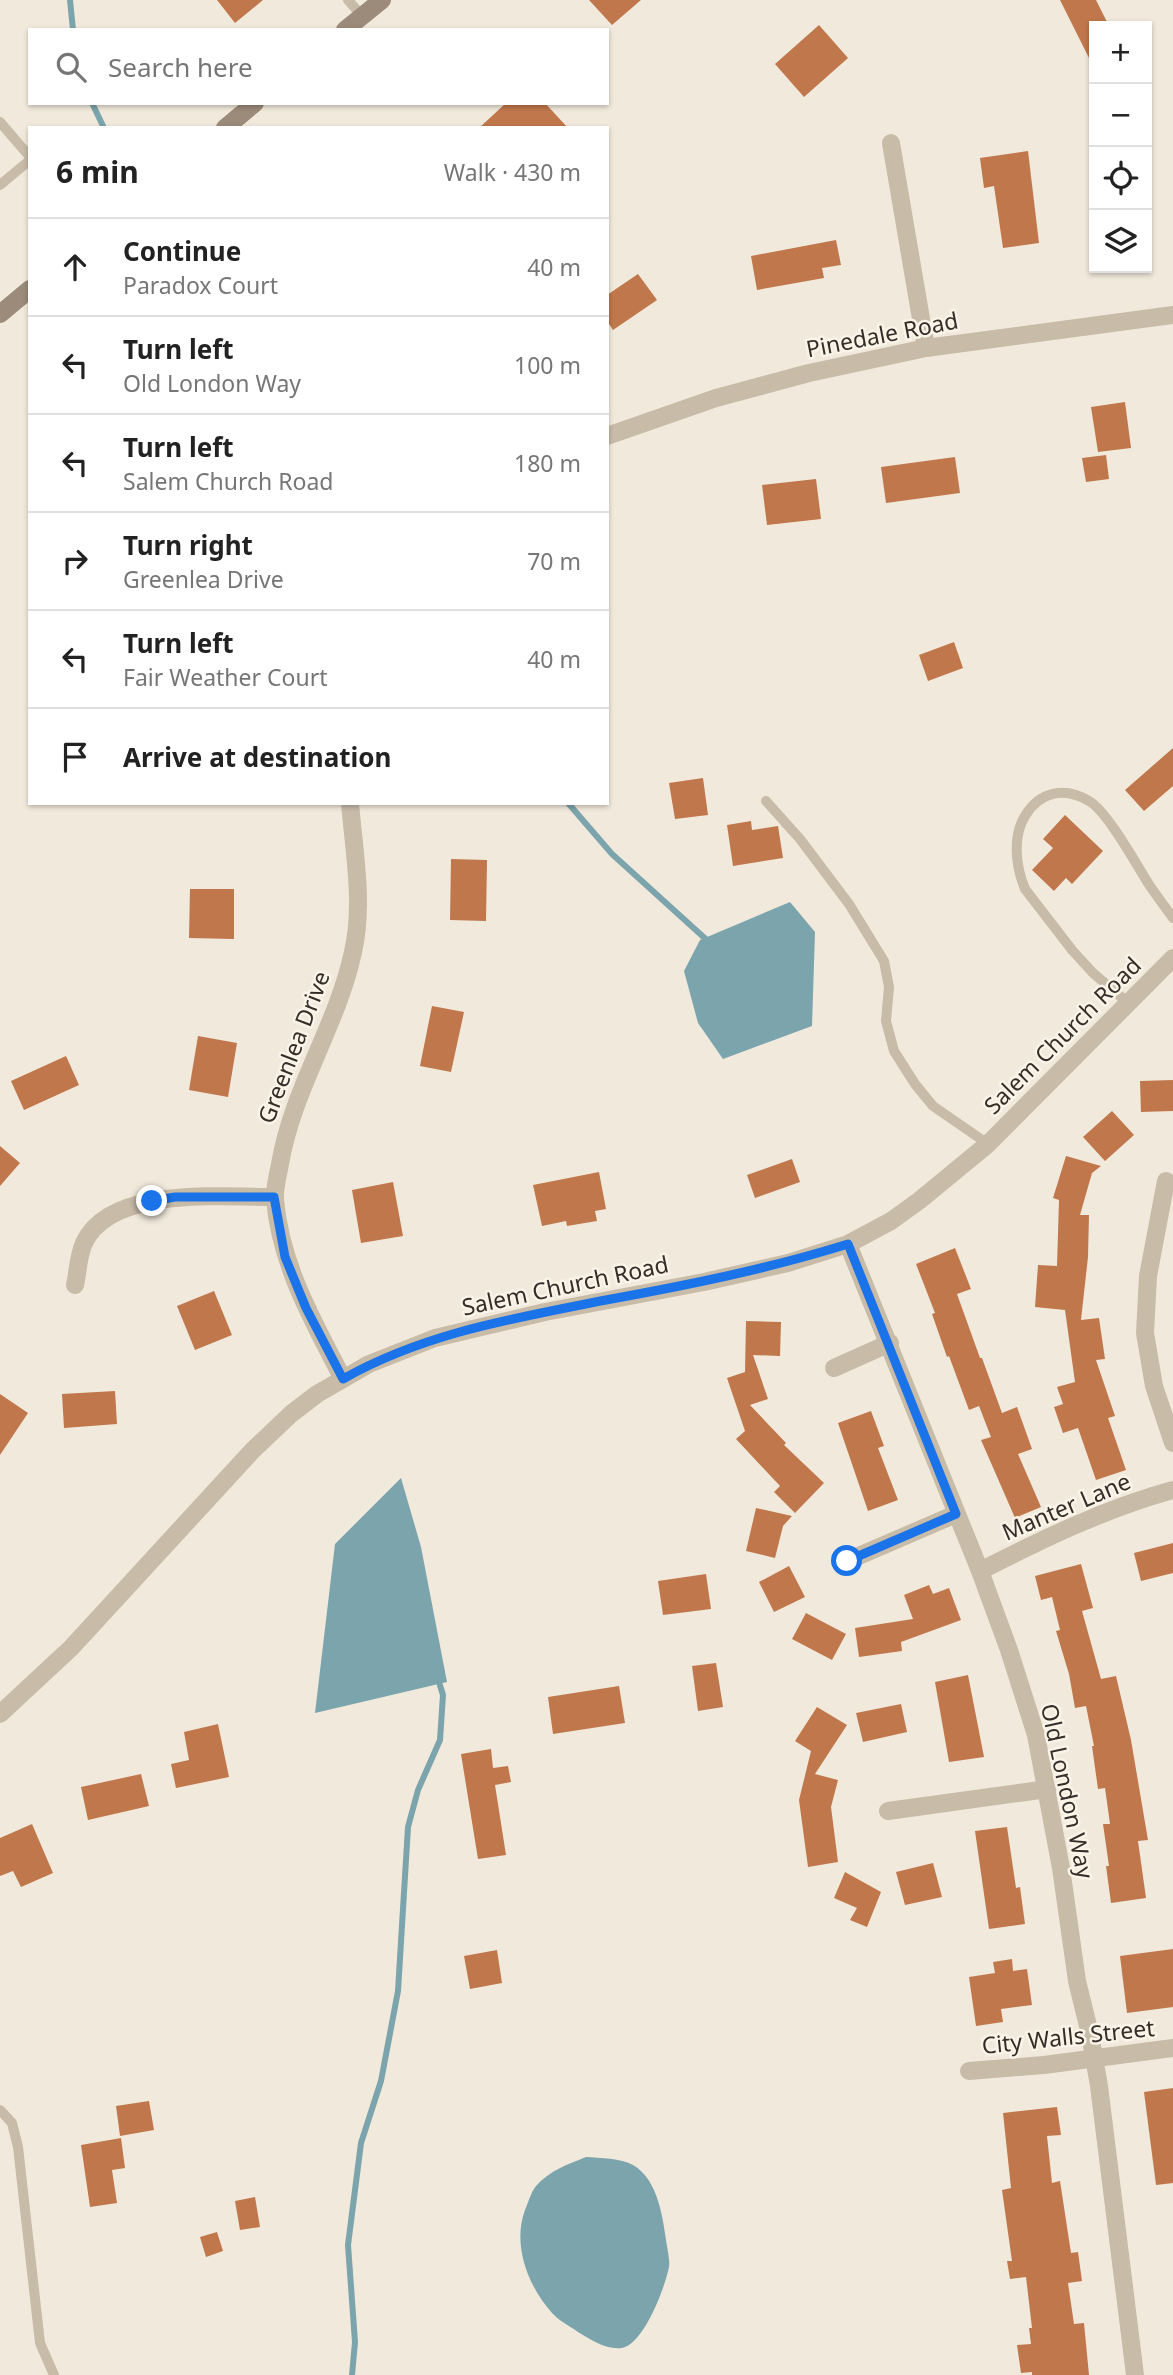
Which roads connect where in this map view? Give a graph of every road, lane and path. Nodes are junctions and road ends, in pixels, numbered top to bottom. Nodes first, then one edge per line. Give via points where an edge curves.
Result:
1 (348, 0) edge
2 (382, 0) edge
3 (362, 16) junction
4 (347, 28) edge
5 (253, 105) edge
6 (0, 122) edge
7 (227, 126) edge
8 (891, 143) dead end
9 (28, 157) edge
10 (28, 161) edge
11 (0, 185) edge
12 (28, 291) edge
13 (0, 314) edge
14 (1173, 316) edge
15 (926, 348) junction
16 (609, 435) edge
17 (766, 801) dead end
18 (350, 805) edge
19 (1173, 918) edge
20 (1173, 958) edge
21 (1128, 1002) junction
22 (988, 1144) junction
23 (1166, 1181) dead end
24 (274, 1197) junction
25 (848, 1244) junction
26 (75, 1286) dead end
27 (890, 1343) junction
28 (834, 1368) dead end
29 (343, 1379) junction
30 (1173, 1443) edge
31 (1173, 1490) edge
32 (956, 1514) junction
33 (847, 1561) dead end
34 (980, 1571) junction
35 (0, 1714) edge
36 (1047, 1789) junction
37 (888, 1811) dead end
38 (1173, 2048) edge
39 (1094, 2059) junction
40 (969, 2071) dead end
41 (0, 2110) edge
42 (54, 2375) edge
43 (1135, 2375) edge

1 - 3 lane
2 - 3 main road
3 - 4 main road
5 - 7 main road
6 - 9 lane
8 - 15 street
10 - 11 lane
12 - 13 main road
14 - 15 street, Pinedale Road
15 - 16 street, Pinedale Road via 781,379
17 - 22 lane via 849,904 884,961 886,1021 894,1051 915,1084 933,1106
18 - 24 street, Greenlea Drive via 358,906 353,953 296,1100
19 - 21 lane via 1091,801 1057,793 1042,796 1031,806 1020,824 1017,850 1025,889 1072,950
20 - 21 street, Salem Church Road
21 - 22 street, Salem Church Road
22 - 25 street, Salem Church Road via 891,1221
23 - 30 street via 1148,1276 1145,1333 1154,1386
24 - 26 street via 175,1197 123,1210 98,1224 84,1242
24 - 29 street, Greenlea Drive via 285,1257
25 - 27 street, Old London Way
25 - 29 street, Salem Church Road via 764,1268 445,1335 405,1348
27 - 28 street
27 - 32 street, Old London Way
29 - 35 street, Salem Church Road via 276,1427 71,1648
31 - 34 street, Manter Lane via 1083,1520
32 - 33 street
32 - 34 street, Old London Way
34 - 36 street, Old London Way via 1036,1735
36 - 37 street
36 - 39 street, Old London Way
38 - 39 street, City Walls Street
39 - 40 street, City Walls Street
39 - 43 street, Old London Way
41 - 42 lane via 12,2123 18,2147 40,2343

